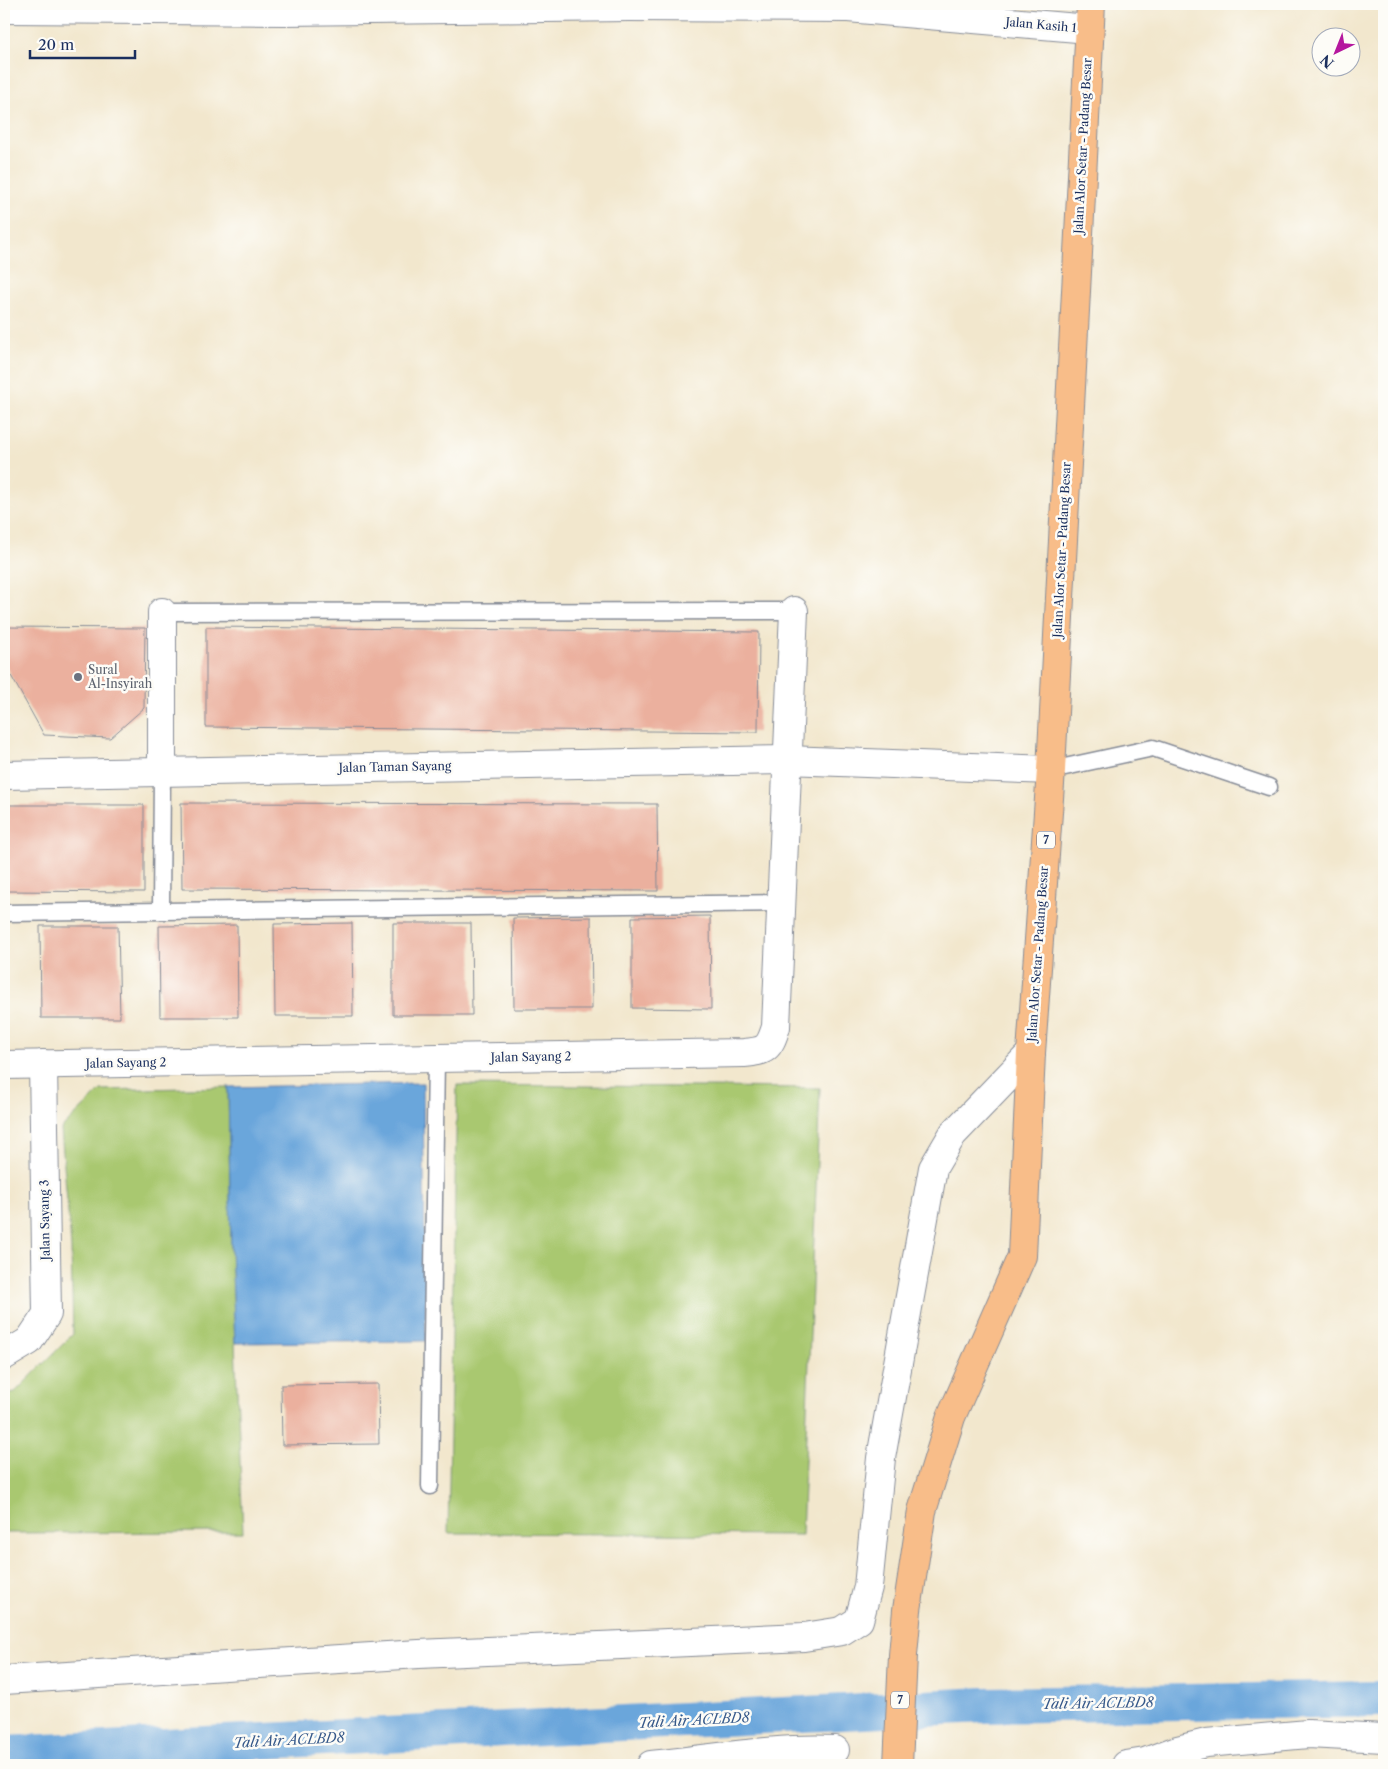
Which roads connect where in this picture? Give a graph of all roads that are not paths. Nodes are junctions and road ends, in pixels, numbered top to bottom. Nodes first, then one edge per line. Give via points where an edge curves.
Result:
1 (629, 5) edge
2 (167, 6) edge
3 (442, 6) edge
4 (848, 6) edge
5 (285, 7) edge
6 (4, 9) edge
7 (1090, 16) edge
8 (794, 611) joint
9 (162, 612) joint
10 (787, 760) junction
11 (1051, 770) junction
12 (162, 772) junction
13 (4, 775) edge
14 (1269, 787) dead end
15 (781, 902) junction
16 (161, 911) junction
17 (4, 913) edge
18 (1031, 1053) junction
19 (436, 1058) junction
20 (44, 1064) junction
21 (4, 1065) edge
22 (4, 1356) edge
23 (430, 1486) dead end
24 (4, 1680) edge
25 (1384, 1738) edge
26 (835, 1750) dead end
27 (898, 1755) edge
28 (651, 1765) edge
29 (1126, 1765) edge

1 - 3 street, Jalan Kasih 1
1 - 4 street, Jalan Kasih 1
2 - 5 street, Jalan Kasih 1
2 - 6 street, Jalan Kasih 1
3 - 5 street, Jalan Kasih 1
4 - 7 street, Jalan Kasih 1
7 - 11 main road, Jalan Alor Setar - Padang Besar / 7
8 - 9 lane
8 - 10 street, Jalan Sayang 2
9 - 12 street
10 - 11 street, Jalan Taman Sayang
10 - 12 street, Jalan Taman Sayang
10 - 15 street, Jalan Sayang 2
11 - 14 lane via 1153,748
11 - 18 main road, Jalan Alor Setar - Padang Besar / 7
12 - 13 street, Jalan Taman Sayang
12 - 16 lane
15 - 16 lane
15 - 19 street, Jalan Sayang 2 via 776,1027 771,1043 760,1052
16 - 17 lane
18 - 24 street via 953,1134 933,1168 881,1458 868,1587 859,1620 842,1631 804,1637 410,1655
18 - 27 main road, Jalan Alor Setar - Padang Besar / 7 via 1022,1256 951,1417 922,1510 903,1656
19 - 20 street, Jalan Sayang 2
19 - 23 lane
20 - 21 street, Jalan Sayang 2
20 - 22 street, Jalan Sayang 3 via 46,1314 29,1341
25 - 29 street via 1308,1734 1206,1743
26 - 28 street via 796,1750

